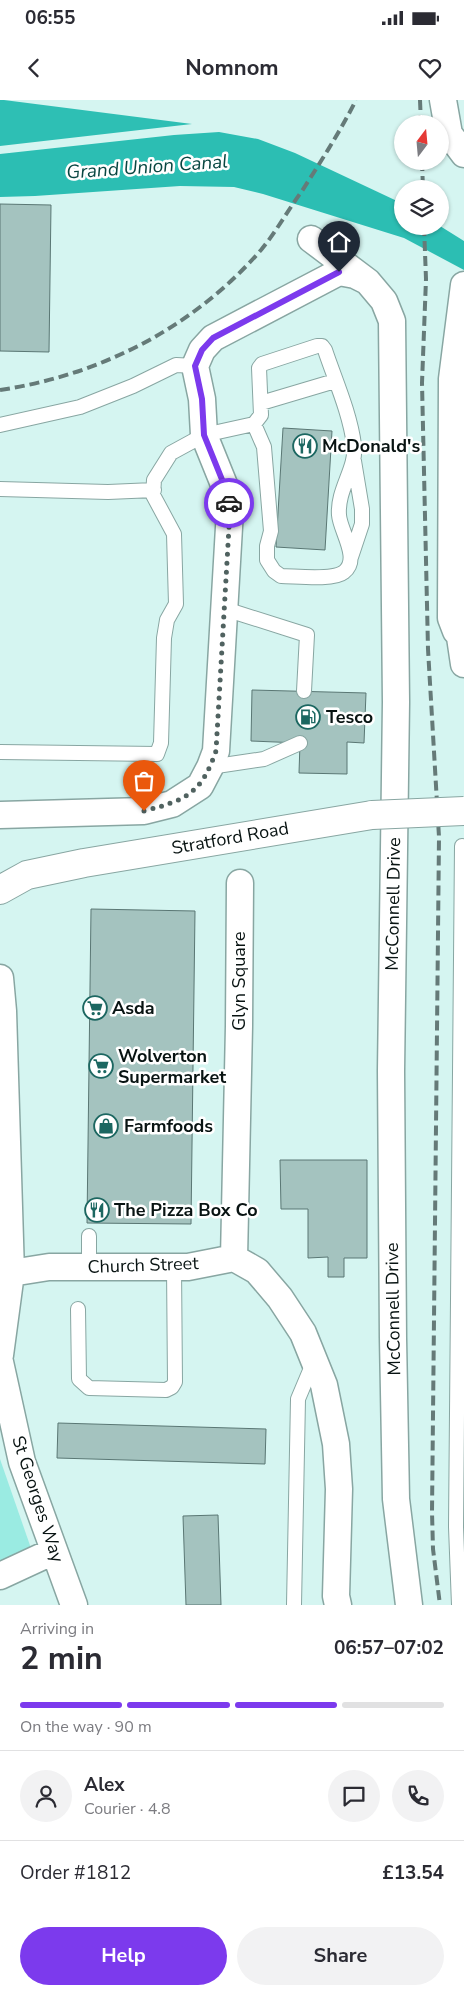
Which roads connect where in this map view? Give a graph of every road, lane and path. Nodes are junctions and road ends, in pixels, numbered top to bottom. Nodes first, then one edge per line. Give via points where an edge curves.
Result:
1 (443, 100) edge
2 (464, 154) edge
3 (311, 239) dead end
4 (368, 282) junction
5 (464, 286) edge
6 (463, 294) edge
7 (195, 366) junction
8 (335, 381) junction
9 (261, 403) junction
10 (254, 424) junction
11 (0, 425) edge
12 (204, 435) junction
13 (354, 458) junction
14 (0, 489) edge
15 (154, 490) junction
16 (351, 558) junction
17 (224, 609) junction
18 (462, 638) edge
19 (464, 664) edge
20 (304, 692) dead end
21 (300, 742) dead end
22 (0, 752) edge
23 (210, 767) junction
24 (464, 811) edge
25 (0, 815) edge
26 (462, 846) dead end
27 (240, 883) dead end
28 (0, 890) edge
29 (0, 978) edge
30 (88, 1236) dead end
31 (234, 1258) junction
32 (89, 1267) junction
33 (174, 1267) junction
34 (6, 1273) edge
35 (78, 1309) dead end
36 (0, 1355) edge
37 (314, 1360) junction
38 (0, 1362) edge
39 (54, 1551) junction
40 (0, 1576) edge
41 (74, 1605) edge
42 (294, 1605) edge
43 (338, 1605) edge
44 (409, 1605) edge
45 (459, 1605) edge

1 - 2 street via 449,134
3 - 4 street, McConnell Drive
4 - 7 street via 339,272 213,338 202,350
4 - 44 street, McConnell Drive via 384,301 392,321 396,702 391,1071 393,1338 396,1499
5 - 6 street
6 - 18 street via 452,379 451,618
7 - 11 lane via 176,365 80,407
7 - 12 street via 202,399
8 - 9 lane
8 - 9 lane via 322,346 265,361 259,368
8 - 13 lane via 348,421
9 - 10 lane via 261,415
10 - 12 lane
10 - 16 lane via 264,446 271,531 267,560 274,571 280,576 335,577 344,572
12 - 15 lane via 171,453 157,474
12 - 17 street via 225,487 230,510
13 - 16 lane via 362,524
13 - 16 lane via 344,483 339,509
14 - 15 lane
15 - 22 lane via 153,495 174,534 176,604 167,620 164,638 157,754
17 - 20 lane via 307,635
17 - 23 street via 216,751
18 - 19 street
21 - 23 lane via 264,759
23 - 25 street via 200,786 172,804 144,811
24 - 28 street, Stratford Road, bridge via 372,815 162,850 27,875
26 - 45 lane via 456,1527
27 - 31 street, Glyn Square
29 - 34 street
30 - 32 lane
31 - 33 street, Church Street
31 - 37 street via 257,1271 280,1298 303,1334
32 - 33 street, Church Street
32 - 34 street, Church Street via 49,1267
33 - 35 lane via 175,1382 166,1390 89,1388 82,1384 79,1379
34 - 36 street
37 - 42 lane via 298,1399
37 - 43 street via 324,1385 336,1444
38 - 39 street, St Georges Way via 22,1462
39 - 40 street
39 - 41 street, St Georges Way

